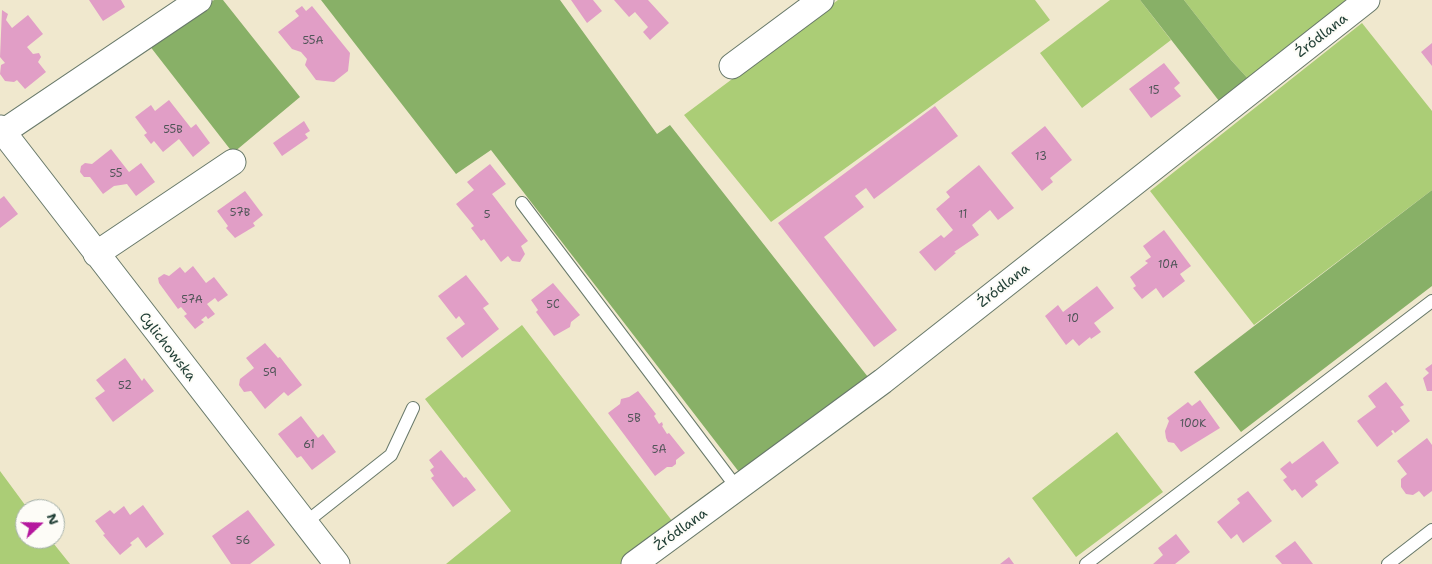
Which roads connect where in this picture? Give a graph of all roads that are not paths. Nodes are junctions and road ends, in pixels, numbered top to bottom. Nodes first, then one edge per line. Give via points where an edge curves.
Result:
1 (199, 0) edge
2 (821, 0) edge
3 (1367, 0) edge
4 (732, 66) dead end
5 (2, 130) edge
6 (233, 162) dead end
7 (522, 203) dead end
8 (96, 254) junction
9 (1432, 301) edge
10 (413, 408) dead end
11 (737, 488) junction
12 (305, 523) junction
13 (1432, 530) edge
14 (337, 564) edge
15 (634, 564) edge
16 (1086, 564) edge
17 (1388, 564) edge

1 - 5 street
2 - 4 street
3 - 11 street, Źródlana via 883,381
5 - 8 street, Cylichowska
6 - 8 street
7 - 11 lane
8 - 12 street, Cylichowska
9 - 16 lane
10 - 12 lane via 391,455
11 - 15 street, Źródlana
12 - 14 street, Cylichowska
13 - 17 lane

